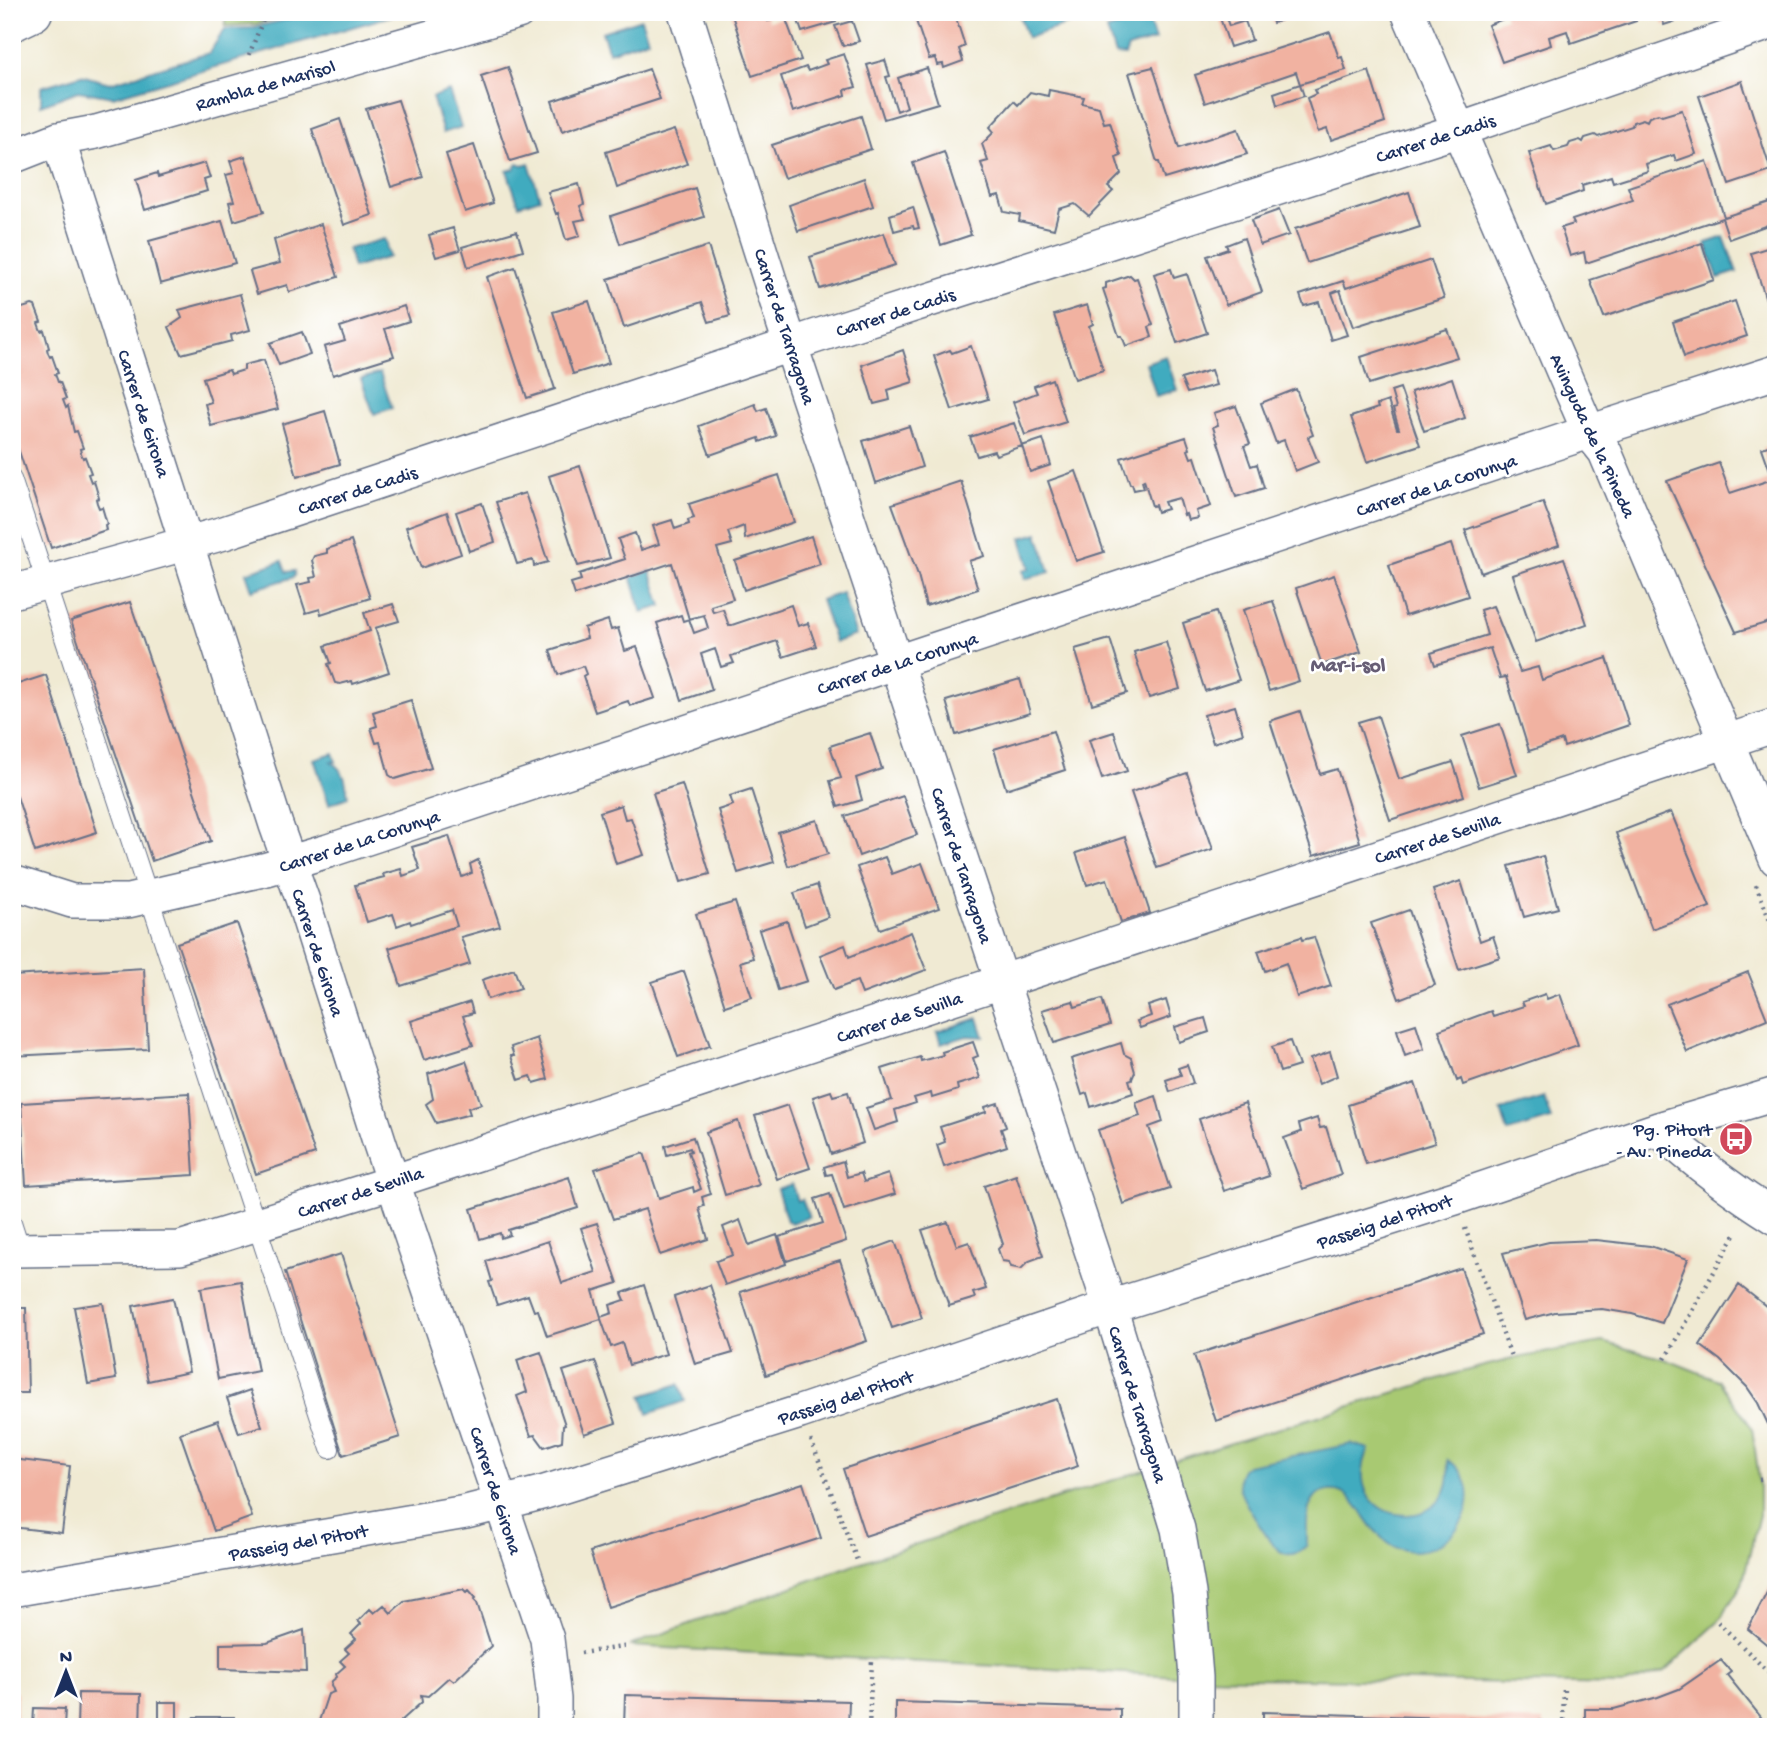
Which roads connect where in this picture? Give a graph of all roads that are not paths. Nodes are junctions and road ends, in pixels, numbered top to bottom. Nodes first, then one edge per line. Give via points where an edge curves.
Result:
1 (33, 12) edge
2 (518, 12) edge
3 (685, 12) edge
4 (1408, 12) edge
5 (1776, 21) edge
6 (12, 22) edge
7 (1460, 129) junction
8 (58, 139) junction
9 (12, 157) edge
10 (792, 345) junction
11 (1776, 372) edge
12 (1589, 432) junction
13 (12, 480) edge
14 (185, 543) junction
15 (22, 584) edge
16 (897, 662) junction
17 (1776, 725) edge
18 (1728, 741) junction
19 (1776, 859) edge
20 (288, 862) junction
21 (12, 882) edge
22 (148, 897) junction
23 (1001, 982) junction
24 (1776, 1094) edge
25 (1658, 1129) junction
26 (393, 1181) junction
27 (1764, 1211) edge
28 (255, 1225) junction
29 (15, 1241) edge
30 (1110, 1307) junction
31 (330, 1449) dead end
32 (501, 1502) junction
33 (12, 1590) edge
34 (554, 1727) edge
35 (1196, 1727) edge

1 - 6 highway
2 - 8 street, Rambla de Marisol
3 - 10 street, Carrer de Tarragona
4 - 7 street, Avinguda de la Pineda
5 - 7 street, Carrer de Cadis
7 - 10 street, Carrer de Cadis
7 - 12 street, Avinguda de la Pineda
8 - 9 street, Rambla de Marisol
8 - 14 street, Carrer de Girona
10 - 14 street, Carrer de Cadis
10 - 16 street, Carrer de Tarragona
11 - 12 street, Carrer de La Corunya
12 - 16 street, Carrer de La Corunya
12 - 18 street, Avinguda de la Pineda via 1605,452
13 - 15 lane
14 - 15 street, Carrer de Cadis
14 - 20 street, Carrer de Girona
15 - 22 lane
16 - 20 street, Carrer de La Corunya
16 - 23 street, Carrer de Tarragona
17 - 18 street, Carrer de Sevilla
18 - 19 street, Avinguda de la Pineda
18 - 23 street, Carrer de Sevilla
20 - 22 street, Carrer de La Corunya
20 - 26 street, Carrer de Girona
21 - 22 street, Carrer de La Corunya via 72,901
22 - 28 lane
23 - 26 street, Carrer de Sevilla
23 - 30 street, Carrer de Tarragona
24 - 25 street, Passeig del Pitort
25 - 27 street
25 - 30 street, Passeig del Pitort
26 - 28 street, Carrer de Sevilla
26 - 32 street, Carrer de Girona
28 - 29 street, Carrer de Sevilla via 180,1248
28 - 31 lane
30 - 32 street, Passeig del Pitort via 800,1412
30 - 35 street, Carrer de Tarragona via 1178,1529 1189,1593
32 - 33 street, Passeig del Pitort via 467,1512
32 - 34 street, Carrer de Girona via 547,1639

